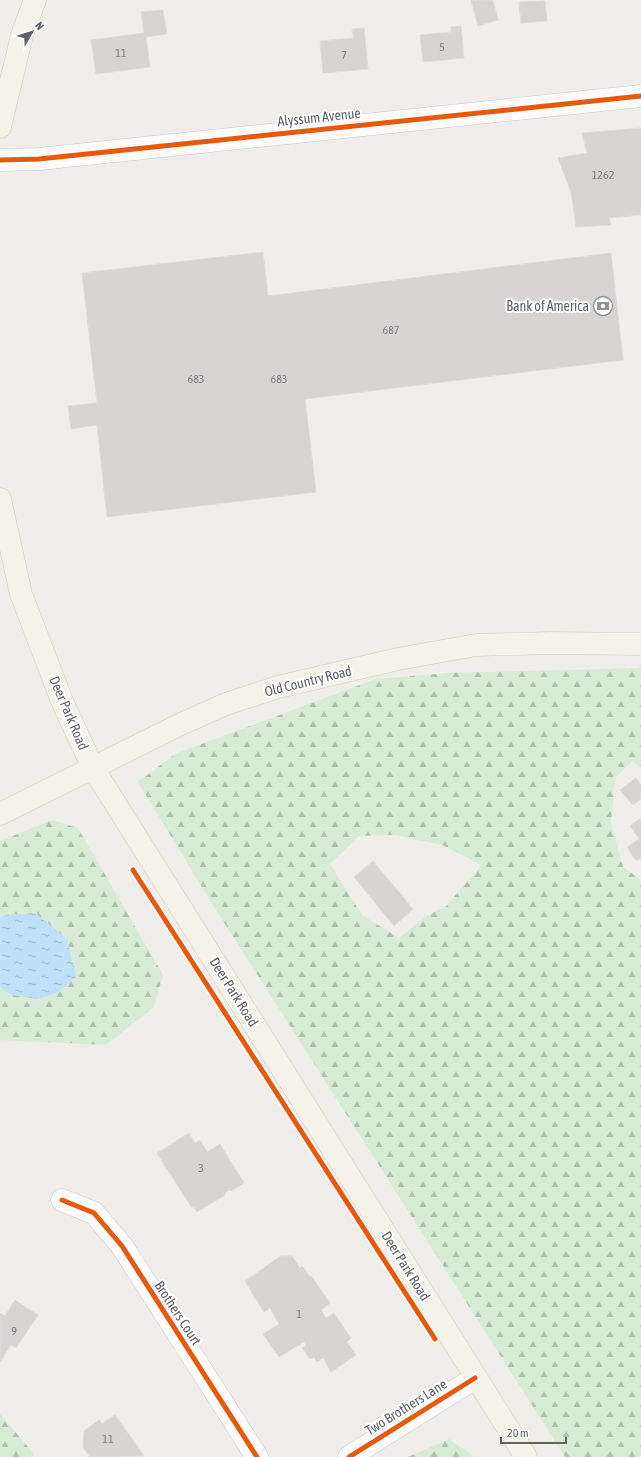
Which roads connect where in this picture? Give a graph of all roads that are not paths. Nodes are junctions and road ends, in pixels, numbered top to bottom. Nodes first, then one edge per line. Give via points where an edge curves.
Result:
1 (34, 0) edge
2 (641, 96) edge
3 (0, 127) edge
4 (0, 160) edge
5 (0, 505) edge
6 (641, 644) edge
7 (93, 768) junction
8 (0, 814) edge
9 (62, 1200) dead end
10 (475, 1378) junction
11 (257, 1457) edge
12 (349, 1457) edge
13 (526, 1457) edge

1 - 3 main road via 22,35
2 - 4 street, Alyssum Avenue
5 - 7 main road, Deer Park Road via 21,594 62,701
6 - 7 main road, Old Country Road via 550,643 476,646 325,675 226,704
7 - 8 main road, Old Country Road
7 - 10 main road, Deer Park Road
9 - 11 street, Brothers Court via 94,1213 122,1246
10 - 12 street, Two Brothers Lane
10 - 13 main road, Deer Park Road

